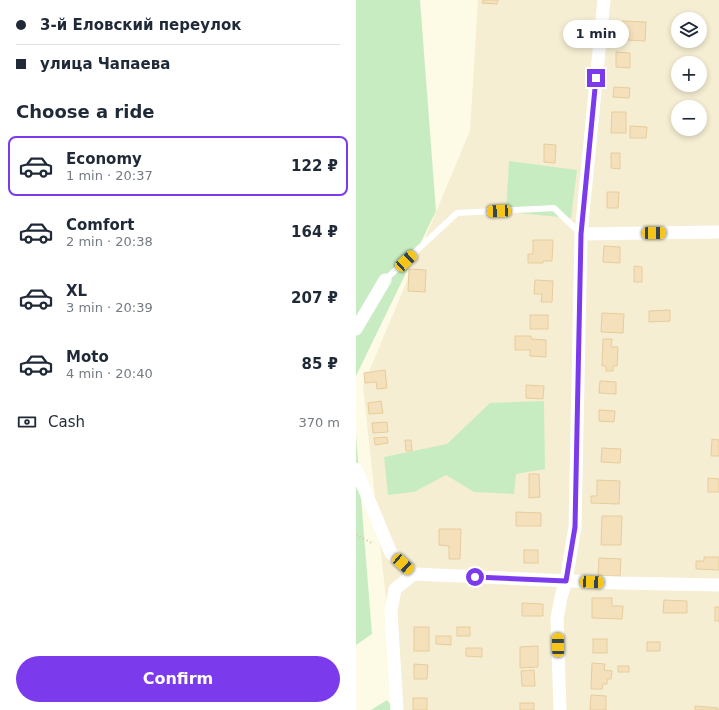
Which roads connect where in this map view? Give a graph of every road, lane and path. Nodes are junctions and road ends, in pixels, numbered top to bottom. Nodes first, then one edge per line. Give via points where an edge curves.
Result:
1 (604, 0) edge
2 (719, 232) edge
3 (581, 234) junction
4 (385, 280) joint
5 (356, 329) edge
6 (356, 469) edge
7 (414, 574) junction
8 (566, 581) junction
9 (719, 584) edge
10 (397, 710) edge
11 (560, 710) edge

1 - 3 street
2 - 3 street
3 - 4 lane via 554,208 457,213
3 - 8 street via 575,527
4 - 5 street
6 - 7 street via 391,553
7 - 8 street
7 - 10 street via 395,589 391,612
8 - 9 street
8 - 11 street via 557,620

